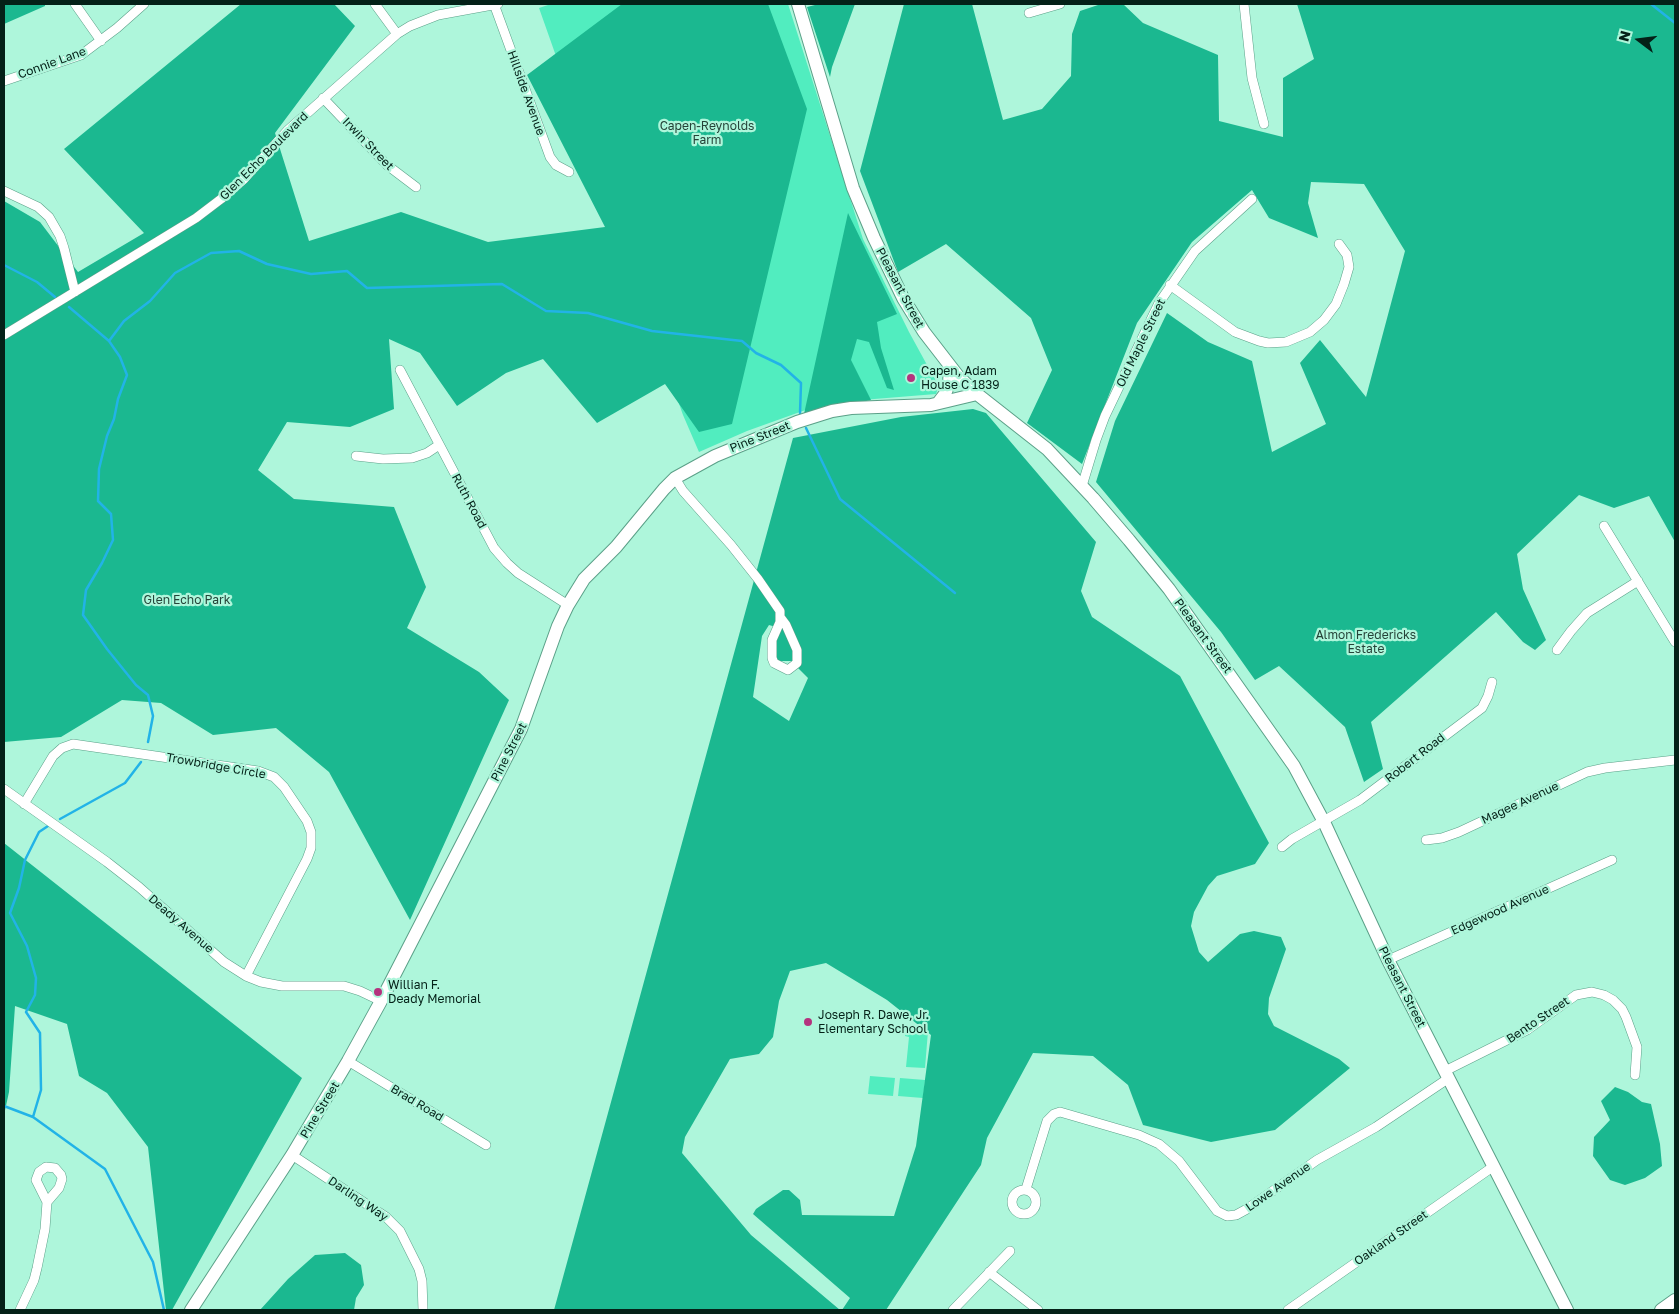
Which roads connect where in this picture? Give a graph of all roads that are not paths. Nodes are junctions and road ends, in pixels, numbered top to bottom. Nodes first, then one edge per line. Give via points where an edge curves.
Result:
1 (75, 4) edge
2 (144, 4) edge
3 (375, 4) edge
4 (494, 4) edge
5 (498, 4) edge
6 (798, 4) edge
7 (1060, 4) edge
8 (1244, 4) edge
9 (1029, 13) dead end
10 (396, 34) junction
11 (101, 41) junction
12 (4, 80) edge
13 (324, 98) junction
14 (1264, 124) dead end
15 (569, 172) dead end
16 (416, 187) dead end
17 (4, 190) edge
18 (1252, 199) dead end
19 (1339, 244) dead end
20 (1170, 286) junction
21 (75, 292) junction
22 (4, 336) edge
23 (950, 366) junction
24 (400, 370) dead end
25 (977, 394) junction
26 (938, 403) junction
27 (439, 445) junction
28 (356, 456) dead end
29 (676, 478) junction
30 (1082, 486) junction
31 (1604, 526) dead end
32 (1638, 581) junction
33 (568, 605) junction
34 (780, 617) junction
35 (1675, 642) edge
36 (1558, 650) dead end
37 (1492, 682) dead end
38 (1675, 760) edge
39 (4, 789) edge
40 (24, 804) junction
41 (1324, 822) junction
42 (1426, 840) dead end
43 (1282, 847) dead end
44 (1612, 860) dead end
45 (1388, 960) junction
46 (246, 976) junction
47 (381, 1001) junction
48 (348, 1061) junction
49 (1447, 1075) junction
50 (1635, 1075) dead end
51 (486, 1145) dead end
52 (292, 1156) junction
53 (1494, 1166) junction
54 (1026, 1189) dead end
55 (47, 1202) dead end
56 (1010, 1251) dead end
57 (989, 1272) junction
58 (1675, 1300) edge
59 (20, 1310) edge
60 (191, 1310) edge
61 (423, 1310) edge
62 (953, 1310) edge
63 (1038, 1310) edge
64 (1288, 1310) edge
65 (1568, 1310) edge
66 (1661, 1310) edge

1 - 11 street
2 - 11 street, Connie Lane
3 - 10 street
4 - 5 street, Glen Echo Boulevard
4 - 10 street, Glen Echo Boulevard via 438,15
4 - 15 street, Hillside Avenue via 550,157 556,165
6 - 23 main road, Pleasant Street via 864,216 903,298
7 - 9 street
8 - 14 street via 1252,78
10 - 13 street, Glen Echo Boulevard
11 - 12 street, Connie Lane via 81,55
13 - 16 street, Irwin Street via 387,165
13 - 21 street, Glen Echo Boulevard via 280,137 244,179 221,199 196,218
17 - 21 street via 38,207 49,217 62,242
18 - 20 street, Old Maple Street via 1195,251
19 - 20 street via 1347,255 1349,266 1336,304 1310,332 1286,342 1262,342 1240,334
20 - 30 street, Old Maple Street via 1150,320 1105,416
21 - 22 street, Glen Echo Boulevard
23 - 25 main road, Pleasant Street
23 - 26 main road via 949,384
24 - 27 street, Ruth Road
25 - 26 main road, Pine Street
25 - 30 main road, Pleasant Street via 1047,449
26 - 29 main road, Pine Street via 850,408 816,415 715,456
27 - 28 street via 405,459
27 - 33 street, Ruth Road via 494,548 518,573
29 - 33 main road, Pine Street via 584,579
29 - 34 street via 683,491 758,579 780,611
30 - 41 main road, Pleasant Street via 1169,589 1294,766
31 - 32 street
32 - 35 street
32 - 36 street via 1587,613
33 - 47 main road, Pine Street via 521,729
34 - 34 street via 797,650 797,663 788,670 774,663 772,658 772,640
37 - 41 street, Robert Road via 1482,708 1360,800
38 - 42 street, Magee Avenue via 1587,772 1459,832
39 - 40 street, Deady Avenue
40 - 46 street, Deady Avenue via 139,887 224,962
40 - 46 street, Trowbridge Circle via 53,756 73,744 258,771 274,777 306,822 310,848 307,860
41 - 43 street, Robert Road
41 - 45 main road, Pleasant Street
44 - 45 street, Edgewood Avenue
45 - 49 main road, Pleasant Street
46 - 47 street, Deady Avenue via 282,986 344,986
47 - 48 main road, Pine Street
48 - 51 street, Brad Road
48 - 52 main road, Pine Street
49 - 50 street, Bento Street via 1527,1030 1576,995 1592,992 1613,1000 1626,1017 1637,1047
49 - 53 main road, Pleasant Street
49 - 54 street, Lowe Avenue via 1376,1127 1317,1160 1236,1215 1227,1216 1216,1211 1179,1161 1159,1144 1060,1112 1047,1121
52 - 60 main road, Pine Street
52 - 61 street, Darling Way via 386,1217 400,1231 420,1268
53 - 64 street, Oakland Street
53 - 65 main road, Pleasant Street
55 - 59 street via 34,1280
56 - 57 street
57 - 62 street
57 - 63 street
58 - 66 main road

